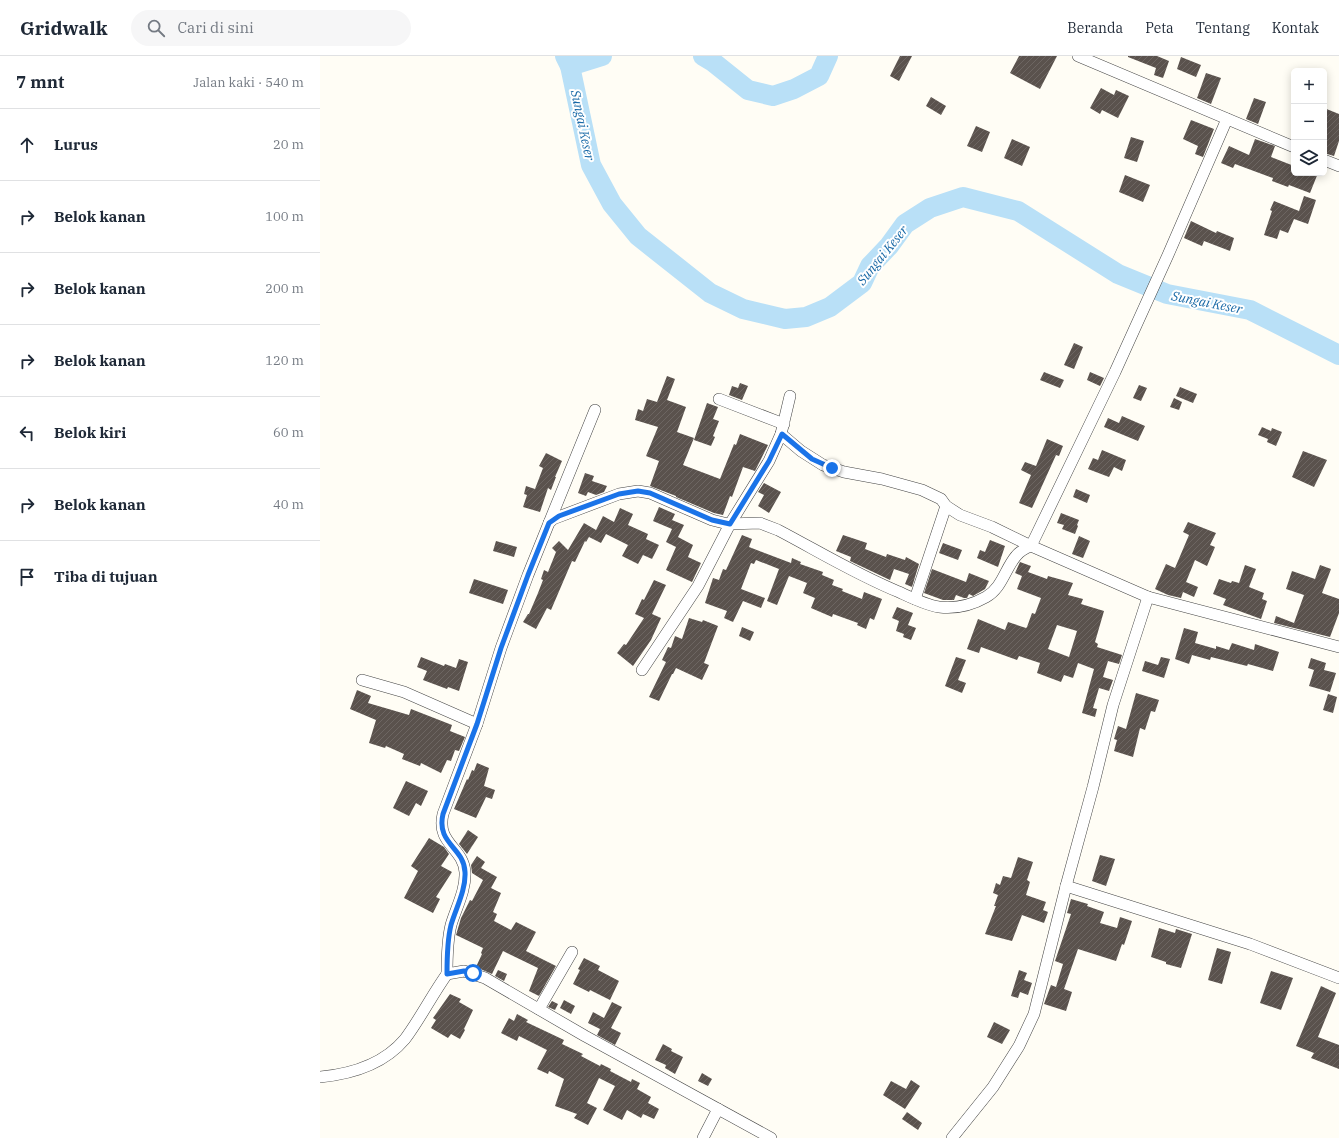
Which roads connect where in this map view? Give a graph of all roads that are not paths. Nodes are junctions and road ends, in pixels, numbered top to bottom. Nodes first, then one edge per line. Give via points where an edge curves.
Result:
1 (1078, 56) edge
2 (1227, 119) junction
3 (1291, 146) edge
4 (1327, 161) edge
5 (1339, 166) edge
6 (790, 396) dead end
7 (719, 399) dead end
8 (595, 410) dead end
9 (783, 429) junction
10 (946, 506) junction
11 (549, 523) junction
12 (730, 524) junction
13 (1031, 546) junction
14 (1148, 597) junction
15 (915, 599) junction
16 (1339, 647) edge
17 (642, 670) dead end
18 (362, 680) dead end
19 (477, 724) junction
20 (1066, 886) junction
21 (572, 952) dead end
22 (447, 974) junction
23 (1339, 978) edge
24 (539, 1009) junction
25 (320, 1077) edge
26 (718, 1109) junction
27 (703, 1138) edge
28 (771, 1138) edge
29 (952, 1138) edge

1 - 2 street
2 - 3 street
2 - 13 street via 1115,372
4 - 5 street
6 - 9 street
7 - 9 street
8 - 11 street
9 - 10 street via 801,451 823,465 922,490 941,499
9 - 12 street via 769,461
10 - 13 street via 960,515
10 - 15 street
11 - 12 street via 559,516 619,494 638,491 650,493 712,520
11 - 19 street via 501,648
12 - 15 street via 752,522 766,525 870,580
12 - 17 street via 698,586
13 - 14 street
13 - 15 street via 1016,556 1000,584 988,596 972,604 955,608 938,607
14 - 16 street
14 - 20 street via 1113,705
18 - 19 street via 404,692
19 - 22 street via 441,824 445,837 463,861 465,870 464,884 448,940
20 - 23 street via 1250,944
20 - 29 street via 1034,1014 1019,1046 992,1087
21 - 24 street
22 - 24 street via 464,971 473,973
22 - 25 street via 405,1039 385,1058 350,1072
24 - 26 street
26 - 27 street
26 - 28 street

